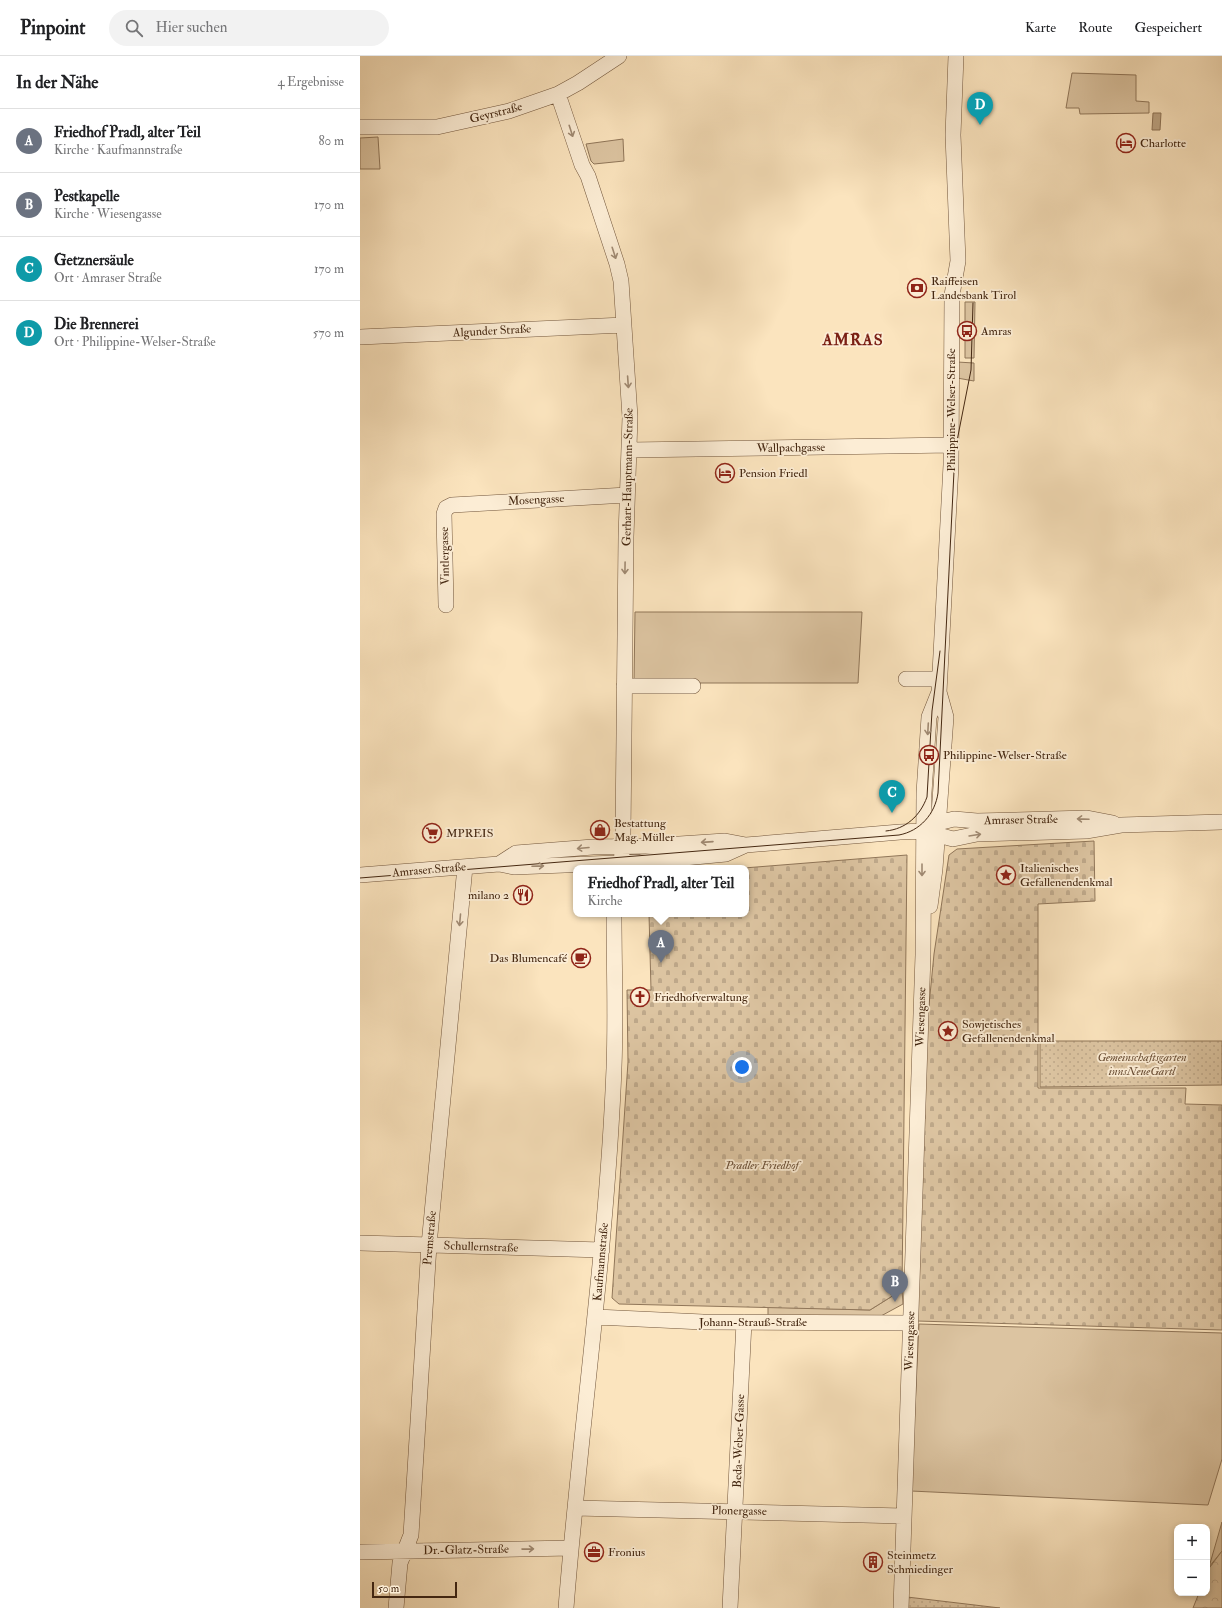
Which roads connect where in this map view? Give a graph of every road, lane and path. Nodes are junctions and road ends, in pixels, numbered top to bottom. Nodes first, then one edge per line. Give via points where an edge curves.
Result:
1 (619, 56) edge
2 (956, 56) edge
3 (558, 94) junction
4 (360, 127) edge
5 (624, 325) junction
6 (360, 337) edge
7 (952, 445) junction
8 (630, 450) junction
9 (627, 495) junction
10 (446, 508) joint
11 (446, 605) dead end
12 (906, 679) dead end
13 (624, 686) junction
14 (693, 686) dead end
15 (939, 686) junction
16 (1222, 822) edge
17 (933, 830) junction
18 (746, 845) junction
19 (622, 847) junction
20 (499, 864) junction
21 (607, 865) edge
22 (621, 865) edge
23 (573, 866) edge
24 (465, 867) junction
25 (360, 875) edge
26 (614, 917) edge
27 (360, 1243) edge
28 (430, 1245) junction
29 (602, 1250) junction
30 (596, 1317) junction
31 (744, 1322) junction
32 (910, 1323) junction
33 (575, 1508) junction
34 (736, 1511) junction
35 (903, 1516) junction
36 (571, 1548) junction
37 (405, 1551) junction
38 (360, 1552) edge
39 (396, 1608) edge
40 (566, 1608) edge
41 (730, 1608) edge
42 (901, 1608) edge

1 - 3 street, Geyrstraße
2 - 7 street, Philippine-Welser-Straße via 953,135 958,256 952,295
3 - 4 street, Geyrstraße via 509,110 437,127
3 -> 5 street, Gerhart-Hauptmann-Straße via 617,264 623,296
5 - 6 street, Algunder Straße
5 -> 8 street, Gerhart-Hauptmann-Straße
7 - 8 street, Wallpachgasse
7 - 15 street, Philippine-Welser-Straße
8 - 9 street, Gerhart-Hauptmann-Straße
9 - 10 street, Mosengasse via 452,505
9 -> 13 street, Gerhart-Hauptmann-Straße
10 - 11 street, Vintlergasse
12 - 15 street
13 - 14 street
13 - 19 street, Gerhart-Hauptmann-Straße
15 - 17 street, Philippine-Welser-Straße via 946,717
16 - 17 street, Amraser Straße via 1121,825 1086,831 977,834 953,839
17 - 18 street, Amraser Straße
17 - 32 street, Wiesengasse via 935,869 923,954
18 -> 19 street, Amraser Straße via 725,841
18 - 22 street, Amraser Straße via 726,854
19 -> 20 street, Amraser Straße via 517,853
19 - 21 street
19 - 22 street, Gerhart-Hauptmann-Straße
20 -> 23 street, Amraser Straße via 514,867
20 - 24 street, Amraser Straße
24 - 25 street, Amraser Straße
24 -> 28 street, Premstraße
26 - 29 street, Kaufmannstraße via 616,1034
27 - 28 street, Schullernstraße
28 - 29 street, Schullernstraße
28 - 37 street, Premstraße via 411,1535
29 - 30 street, Kaufmannstraße
30 - 31 street, Johann-Strauß-Straße
30 - 33 street, Kaufmannstraße
31 - 32 street, Johann-Strauß-Straße
31 - 34 street, Beda-Weber-Gasse
32 - 35 street, Wiesengasse
33 - 34 street, Plonergasse
33 - 36 street, Kaufmannstraße
34 - 35 street, Plonergasse
34 - 41 street, Beda-Weber-Gasse
35 - 42 street, Wiesengasse
37 -> 36 street, Dr.-Glatz-Straße
36 - 40 street, Kaufmannstraße
37 - 38 street, Dr.-Glatz-Straße
37 - 39 street, Premstraße via 400,1563

